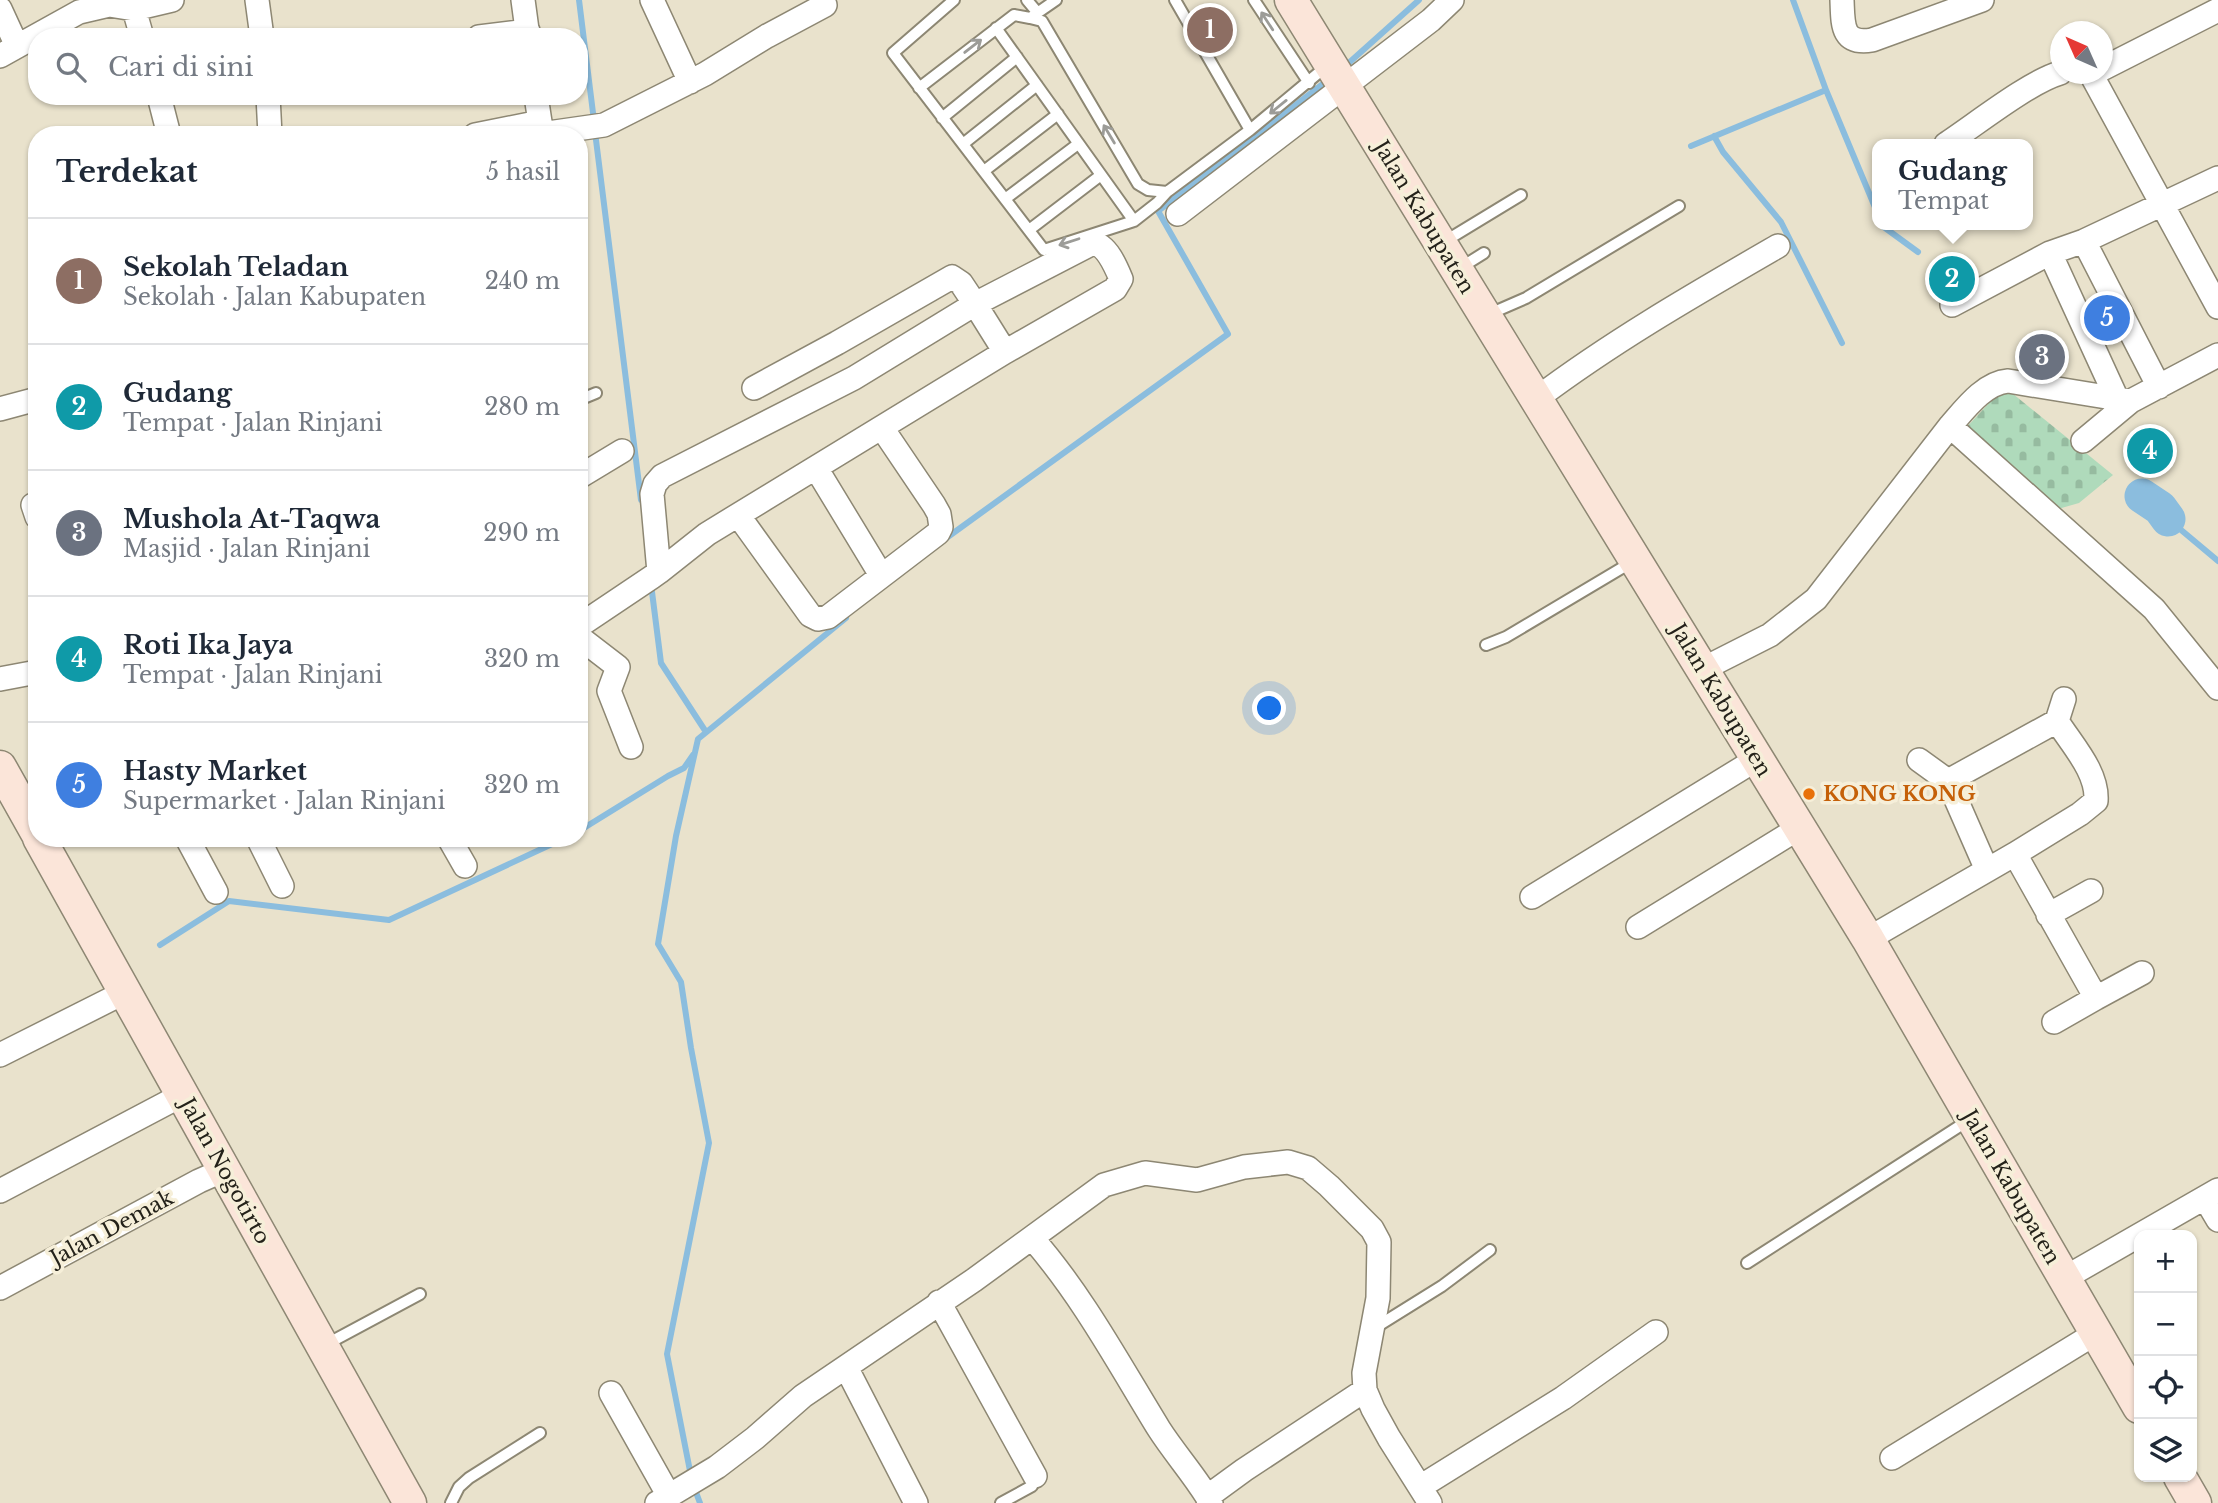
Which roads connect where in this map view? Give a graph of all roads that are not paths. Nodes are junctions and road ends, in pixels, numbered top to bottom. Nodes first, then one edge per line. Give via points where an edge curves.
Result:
1 (173, 0) edge
2 (257, 0) edge
3 (523, 0) edge
4 (652, 0) edge
5 (954, 0) edge
6 (1027, 0) edge
7 (1056, 0) edge
8 (1175, 0) edge
9 (1254, 0) edge
10 (1291, 0) edge
11 (1452, 0) edge
12 (1842, 0) edge
13 (1982, 0) edge
14 (825, 5) dead end
15 (0, 9) edge
16 (134, 9) junction
17 (2215, 10) edge
18 (1034, 15) junction
19 (50, 28) edge
20 (139, 28) edge
21 (261, 28) edge
22 (527, 28) edge
23 (996, 28) junction
24 (28, 40) edge
25 (8, 51) edge
26 (1017, 57) junction
27 (2113, 63) edge
28 (1332, 76) junction
29 (2050, 77) edge
30 (690, 82) junction
31 (2096, 84) edge
32 (1037, 85) junction
33 (919, 88) junction
34 (161, 105) edge
35 (268, 105) edge
36 (537, 105) edge
37 (1058, 114) junction
38 (942, 118) junction
39 (167, 126) edge
40 (270, 126) edge
41 (540, 126) edge
42 (587, 126) edge
43 (1250, 130) junction
44 (1954, 139) edge
45 (962, 144) junction
46 (1079, 144) junction
47 (984, 171) junction
48 (1101, 175) junction
49 (2218, 178) edge
50 (1167, 192) junction
51 (1521, 195) dead end
52 (1005, 200) junction
53 (2161, 205) junction
54 (1679, 206) dead end
55 (1178, 214) dead end
56 (1134, 221) junction
57 (1029, 230) junction
58 (2084, 241) junction
59 (1778, 246) dead end
60 (1485, 253) dead end
61 (2050, 253) junction
62 (1448, 257) junction
63 (975, 304) junction
64 (1952, 305) dead end
65 (2218, 307) edge
66 (1484, 316) junction
67 (1005, 352) junction
68 (2218, 355) edge
69 (2159, 387) junction
70 (754, 388) dead end
71 (596, 393) dead end
72 (588, 396) edge
73 (1536, 399) junction
74 (2124, 400) junction
75 (28, 401) edge
76 (0, 409) edge
77 (1950, 426) junction
78 (882, 428) junction
79 (2083, 441) dead end
80 (622, 451) dead end
81 (816, 468) junction
82 (588, 472) edge
83 (738, 515) junction
84 (1635, 560) junction
85 (881, 575) junction
86 (649, 579) junction
87 (588, 620) edge
88 (588, 644) edge
89 (1486, 645) dead end
90 (1703, 669) junction
91 (28, 674) edge
92 (0, 679) edge
93 (2218, 688) edge
94 (631, 747) dead end
95 (1757, 759) junction
96 (1919, 760) dead end
97 (0, 768) edge
98 (1948, 781) junction
99 (28, 817) edge
100 (1798, 828) junction
101 (45, 847) edge
102 (192, 847) edge
103 (262, 847) edge
104 (454, 847) edge
105 (2015, 854) junction
106 (465, 866) dead end
107 (1987, 870) junction
108 (282, 886) dead end
109 (2091, 891) dead end
110 (216, 892) dead end
111 (1532, 897) dead end
112 (2048, 915) junction
113 (1638, 927) dead end
114 (1868, 939) junction
115 (2142, 973) dead end
116 (125, 992) junction
117 (2096, 998) junction
118 (2054, 1022) dead end
119 (0, 1055) edge
120 (183, 1094) junction
121 (1972, 1118) junction
122 (224, 1170) junction
123 (0, 1191) edge
124 (2212, 1194) edge
125 (2218, 1220) edge
126 (1032, 1238) junction
127 (1490, 1250) dead end
128 (1746, 1264) dead end
129 (2063, 1279) junction
130 (0, 1288) edge
131 (420, 1294) dead end
132 (939, 1302) junction
133 (1371, 1330) junction
134 (1656, 1332) dead end
135 (2096, 1333) junction
136 (323, 1346) junction
137 (846, 1367) junction
138 (1365, 1390) junction
139 (611, 1393) dead end
140 (2134, 1398) edge
141 (540, 1433) dead end
142 (1892, 1458) dead end
143 (1035, 1476) joint
144 (2183, 1482) edge
145 (1425, 1495) edge
146 (669, 1497) edge
147 (1209, 1500) edge
148 (410, 1503) edge
149 (451, 1503) edge
150 (916, 1503) edge
151 (1001, 1503) edge
152 (2195, 1503) edge

1 - 16 street
2 - 21 street
3 - 22 street
4 - 30 street
5 - 33 lane via 893,53
6 - 18 lane
7 - 18 lane
8 - 43 lane
28 -> 9 lane
10 - 28 main road, Jalan Kabupaten
11 - 28 street via 1431,20
12 - 13 street via 1844,31 1861,42
14 - 30 street
15 - 25 street
16 - 19 street via 109,5 79,12
16 - 20 street
17 - 27 street
18 - 23 lane via 1014,15
50 -> 18 lane via 1138,184 1042,21
23 - 26 lane
33 -> 23 lane
24 - 25 street
26 - 32 lane
26 - 38 lane
28 -> 43 lane
28 - 55 street
28 - 62 main road, Jalan Kabupaten
29 - 44 street
30 - 42 street via 598,125
31 - 53 street
32 - 37 lane
32 - 45 lane
33 - 38 lane
34 - 39 street
35 - 40 street
36 - 41 street
37 - 46 lane
37 - 47 lane
38 - 45 lane
43 - 50 lane
45 - 47 lane
46 - 48 lane
46 - 52 lane
47 - 52 lane
48 - 56 lane
48 - 57 lane
49 - 53 street
50 - 56 lane
51 - 62 lane
52 - 57 lane
53 - 58 street
53 - 65 street
54 - 66 lane via 1526,298
56 -> 57 lane via 1044,250
58 - 61 street
58 - 69 street
59 - 73 street via 1669,309
60 - 62 lane
61 - 64 street
61 - 74 street
62 - 66 main road, Jalan Kabupaten
63 - 67 street
63 - 67 street via 1093,243 1104,248 1121,279 1115,289
63 - 70 street via 961,282 952,277
63 - 86 street via 854,378 662,476 652,494
66 - 73 main road, Jalan Kabupaten
67 - 78 street
68 - 69 street
69 - 74 street
71 - 72 lane
73 - 84 main road, Jalan Kabupaten
74 - 77 street via 2013,381 1995,385
74 - 79 street
75 - 76 street
77 - 90 street via 1816,599 1770,635
77 - 93 street via 2154,609
78 - 81 street
78 - 85 street via 934,505 941,527
80 - 82 street
81 - 83 street
81 - 85 street
83 - 85 street via 810,615 818,619 828,617
83 - 86 street
84 - 89 lane
84 - 90 main road, Jalan Kabupaten
86 - 87 street
88 - 94 street via 618,667 609,691
90 - 95 main road, Jalan Kabupaten
91 - 92 street
95 - 100 main road, Jalan Kabupaten
95 - 111 street
96 - 98 street
97 - 99 main road
98 - 105 street via 2061,710 2090,772 2096,801
98 - 107 street
100 - 113 street
100 - 114 main road, Jalan Kabupaten
101 - 116 main road, Jalan Nogotirto
102 - 110 street
103 - 108 street
104 - 106 street
105 - 107 street
105 - 112 street
107 - 114 street
109 - 112 street
112 - 117 street
114 - 121 main road, Jalan Kabupaten
115 - 117 street
116 - 119 street
116 - 120 main road, Jalan Nogotirto
117 - 118 street
120 - 122 main road, Jalan Nogotirto
120 - 123 street
121 - 128 lane
121 - 129 main road, Jalan Kabupaten
122 - 130 street, Jalan Demak
122 - 136 main road, Jalan Nogotirto
124 - 125 street
124 - 129 street
126 - 132 street
126 - 133 street via 1104,1185 1145,1173 1197,1180 1289,1161 1308,1168 1329,1186 1379,1242 1378,1298
126 - 147 street via 1086,1310
127 - 133 lane
129 - 135 main road, Jalan Kabupaten
131 - 136 lane
132 - 137 street
132 - 143 street
133 - 138 street
134 - 145 street
135 - 140 main road, Jalan Kabupaten
135 - 142 street
136 - 148 main road, Jalan Nogotirto
137 - 146 street via 717,1467
137 - 150 street
138 - 145 street
138 - 147 street via 1244,1470
139 - 146 street
141 - 149 lane via 469,1478
143 - 151 lane via 1032,1486
144 - 152 main road

